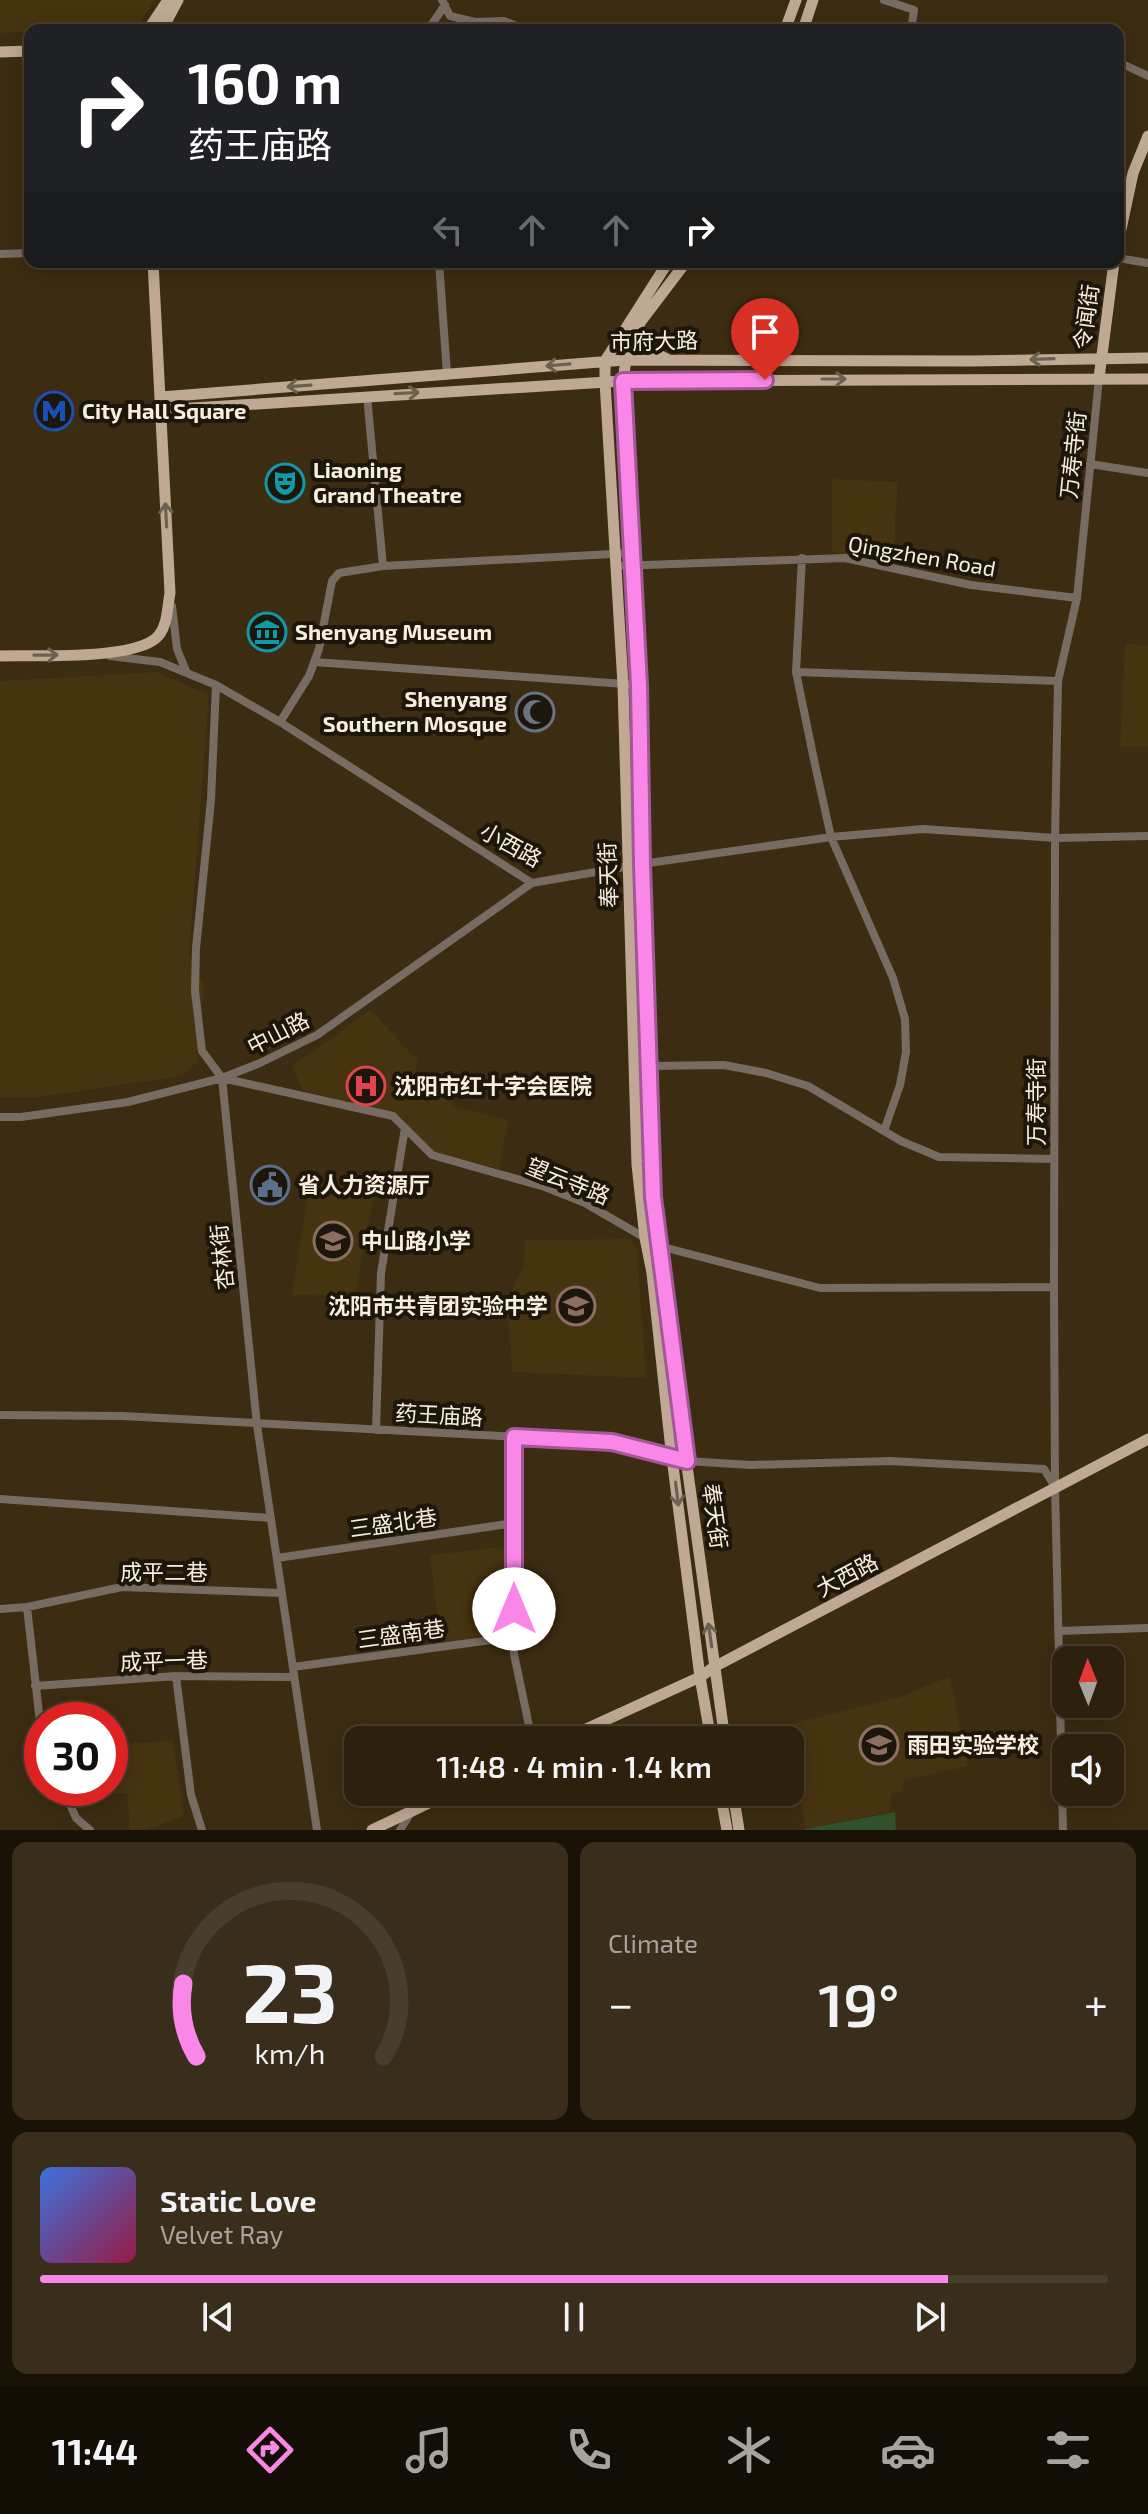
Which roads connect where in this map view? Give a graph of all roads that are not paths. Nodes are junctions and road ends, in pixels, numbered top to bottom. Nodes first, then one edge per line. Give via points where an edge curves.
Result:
1 (168, 0) edge
2 (178, 0) edge
3 (796, 0) edge
4 (813, 0) edge
5 (884, 0) edge
6 (443, 3) edge
7 (463, 19) junction
8 (152, 24) edge
9 (165, 24) edge
10 (432, 24) edge
11 (461, 24) edge
12 (511, 24) edge
13 (787, 24) edge
14 (805, 24) edge
15 (912, 24) edge
16 (24, 51) edge
17 (0, 52) edge
18 (1124, 65) edge
19 (1148, 76) edge
20 (1148, 136) edge
21 (1124, 215) edge
22 (24, 253) edge
23 (0, 254) edge
24 (1124, 261) edge
25 (1148, 263) edge
26 (153, 268) edge
27 (439, 268) edge
28 (664, 268) edge
29 (681, 268) edge
30 (1115, 268) edge
31 (639, 324) junction
32 (1100, 357) junction
33 (1148, 358) edge
34 (625, 360) junction
35 (671, 360) junction
36 (605, 361) junction
37 (447, 374) junction
38 (1099, 378) junction
39 (1148, 379) edge
40 (623, 381) junction
41 (605, 382) junction
42 (367, 396) junction
43 (161, 397) junction
44 (161, 410) junction
45 (1090, 464) junction
46 (1148, 473) edge
47 (802, 558) junction
48 (632, 559) junction
49 (616, 560) junction
50 (383, 566) junction
51 (170, 593) junction
52 (1077, 598) junction
53 (93, 654) junction
54 (0, 656) edge
55 (314, 662) junction
56 (186, 671) junction
57 (796, 672) junction
58 (1058, 681) junction
59 (216, 685) junction
60 (623, 685) junction
61 (639, 685) junction
62 (280, 722) junction
63 (1148, 836) edge
64 (831, 837) junction
65 (1055, 838) junction
66 (642, 864) junction
67 (628, 867) junction
68 (532, 883) junction
69 (647, 1066) junction
70 (222, 1078) junction
71 (0, 1117) edge
72 (405, 1128) junction
73 (884, 1131) junction
74 (1054, 1159) junction
75 (645, 1238) junction
76 (659, 1246) junction
77 (1054, 1287) junction
78 (0, 1415) edge
79 (257, 1425) junction
80 (376, 1430) junction
81 (514, 1437) junction
82 (1148, 1439) edge
83 (673, 1457) junction
84 (687, 1461) junction
85 (1055, 1487) junction
86 (0, 1499) edge
87 (271, 1518) junction
88 (514, 1523) junction
89 (277, 1558) junction
90 (282, 1593) junction
91 (27, 1607) junction
92 (0, 1609) edge
93 (1148, 1628) edge
94 (1058, 1631) junction
95 (514, 1637) junction
96 (293, 1667) junction
97 (714, 1667) junction
98 (176, 1676) junction
99 (294, 1677) junction
100 (700, 1677) junction
101 (35, 1686) junction
102 (37, 1702) edge
103 (529, 1726) edge
104 (593, 1726) edge
105 (709, 1726) edge
106 (723, 1726) edge
107 (71, 1806) edge
108 (422, 1806) edge
109 (723, 1806) edge
110 (735, 1806) edge
111 (414, 1810) junction
112 (90, 1830) edge
113 (202, 1830) edge
114 (317, 1830) edge
115 (372, 1830) edge
116 (400, 1830) edge
117 (727, 1830) edge
118 (739, 1830) edge
119 (1063, 1830) edge

1 - 8 main road
2 - 9 main road
3 - 13 main road
4 - 14 main road
5 - 15 street via 914,10
6 - 7 street via 450,16
6 - 10 street
7 - 11 street
7 - 12 street
16 - 17 main road
18 - 19 street
20 - 21 main road
22 - 23 street
24 - 25 street
26 - 43 main road
27 - 37 street
28 - 36 main road
29 - 31 main road, 奉天街
30 - 32 main road, 令闻街
31 - 34 main road, 奉天街
31 - 35 main road via 648,350
32 - 33 main road, 市府大路
32 -> 35 main road, 市府大路
32 - 38 main road, 令闻街
34 - 35 main road, 市府大路
34 - 36 main road, 市府大路
34 - 40 main road, 奉天街
36 -> 37 main road, 市府大路
36 - 41 main road, 奉天街
37 -> 43 main road, 市府大路
38 - 39 main road, 市府大路
40 -> 38 main road, 市府大路
38 - 45 street, 万寿寺街
40 - 41 main road, 市府大路
40 - 48 main road, 奉天街
42 -> 41 main road, 市府大路
41 - 49 main road, 奉天街
42 - 44 main road, 市府大路
42 - 50 street
43 - 44 main road
51 -> 44 main road
45 - 46 street
45 - 52 street, 万寿寺街
47 - 48 street, Qingzhen Road
47 - 52 street, Qingzhen Road via 845,558 971,585
47 - 57 street
48 - 49 street, Qingzhen Road
48 - 61 main road, 奉天街
49 - 50 street, Qingzhen Road
49 - 60 main road, 奉天街
50 - 55 street, Qingzhen Road via 339,573 332,581
51 - 53 main road via 165,625 156,638 140,647
51 - 56 street via 177,649
52 - 58 street, 万寿寺街
54 -> 53 main road
53 - 56 street, 小西路 via 160,662
55 - 60 street
55 - 62 street
56 - 59 street, 小西路
57 - 58 street
57 - 64 street
58 - 65 street, 万寿寺街
59 - 62 street, 小西路
59 - 70 street, 杏林街 via 195,991 202,1051
60 - 61 street
60 - 67 main road, 奉天街
61 - 66 main road, 奉天街
62 - 68 street, 小西路
63 - 65 street, 小西路
64 - 65 street, 小西路 via 923,829
64 - 66 street, 小西路
64 - 73 street via 893,978 905,1019 900,1085
65 - 74 street, 万寿寺街
66 - 67 street, 小西路
66 - 69 main road, 奉天街
67 - 68 street, 小西路
67 - 75 main road, 奉天街 via 637,1165
68 - 70 street, 中山路 via 317,1035
69 - 73 street via 724,1065 766,1073 808,1086
69 - 76 main road, 奉天街
70 - 71 street, 中山路 via 128,1102
70 - 72 street, 望云寺路 via 393,1116
70 - 79 street, 杏林街
72 - 75 street, 望云寺路 via 432,1155 545,1187
72 - 80 street via 381,1273
73 - 74 street via 939,1157
74 - 77 street, 万寿寺街
75 - 76 street, 望云寺路
75 - 83 main road, 奉天街
76 - 77 street, 望云寺路 via 820,1288
76 - 84 main road, 奉天街
77 - 85 street, 万寿寺街
78 - 79 street, 药王庙路
79 - 80 street, 药王庙路
79 - 87 street, 杏林街
80 - 81 street, 药王庙路
81 - 83 street, 药王庙路 via 612,1442
81 - 88 street
82 - 85 main road, 大西路
83 - 84 street, 药王庙路
83 -> 100 main road, 奉天街
84 - 85 street, 药王庙路 via 890,1461 1044,1469
97 -> 84 main road, 奉天街
85 - 94 street, 万寿寺街
85 - 97 main road, 大西路
86 - 87 street
87 - 89 street, 杏林街
88 - 89 street, 三盛北巷
88 - 95 street
89 - 90 street, 杏林街
90 - 91 street, 成平二巷 via 122,1587
90 - 96 street, 杏林街
91 - 92 street, 成平二巷
91 - 101 street
93 - 94 street
94 - 119 street, 万寿寺街
95 - 96 street, 三盛南巷
95 - 103 street
96 - 99 street, 杏林街
97 - 100 main road, 大西路
97 - 106 main road, 奉天街
98 - 99 street, 成平一巷
98 - 101 street, 成平一巷
98 - 113 street via 191,1795
99 - 114 street, 杏林街
100 - 104 main road, 大西路
100 - 105 main road, 奉天街
101 - 102 street
107 - 112 street
108 - 111 main road
109 - 117 main road
110 - 118 main road
111 - 115 main road
111 - 116 street

